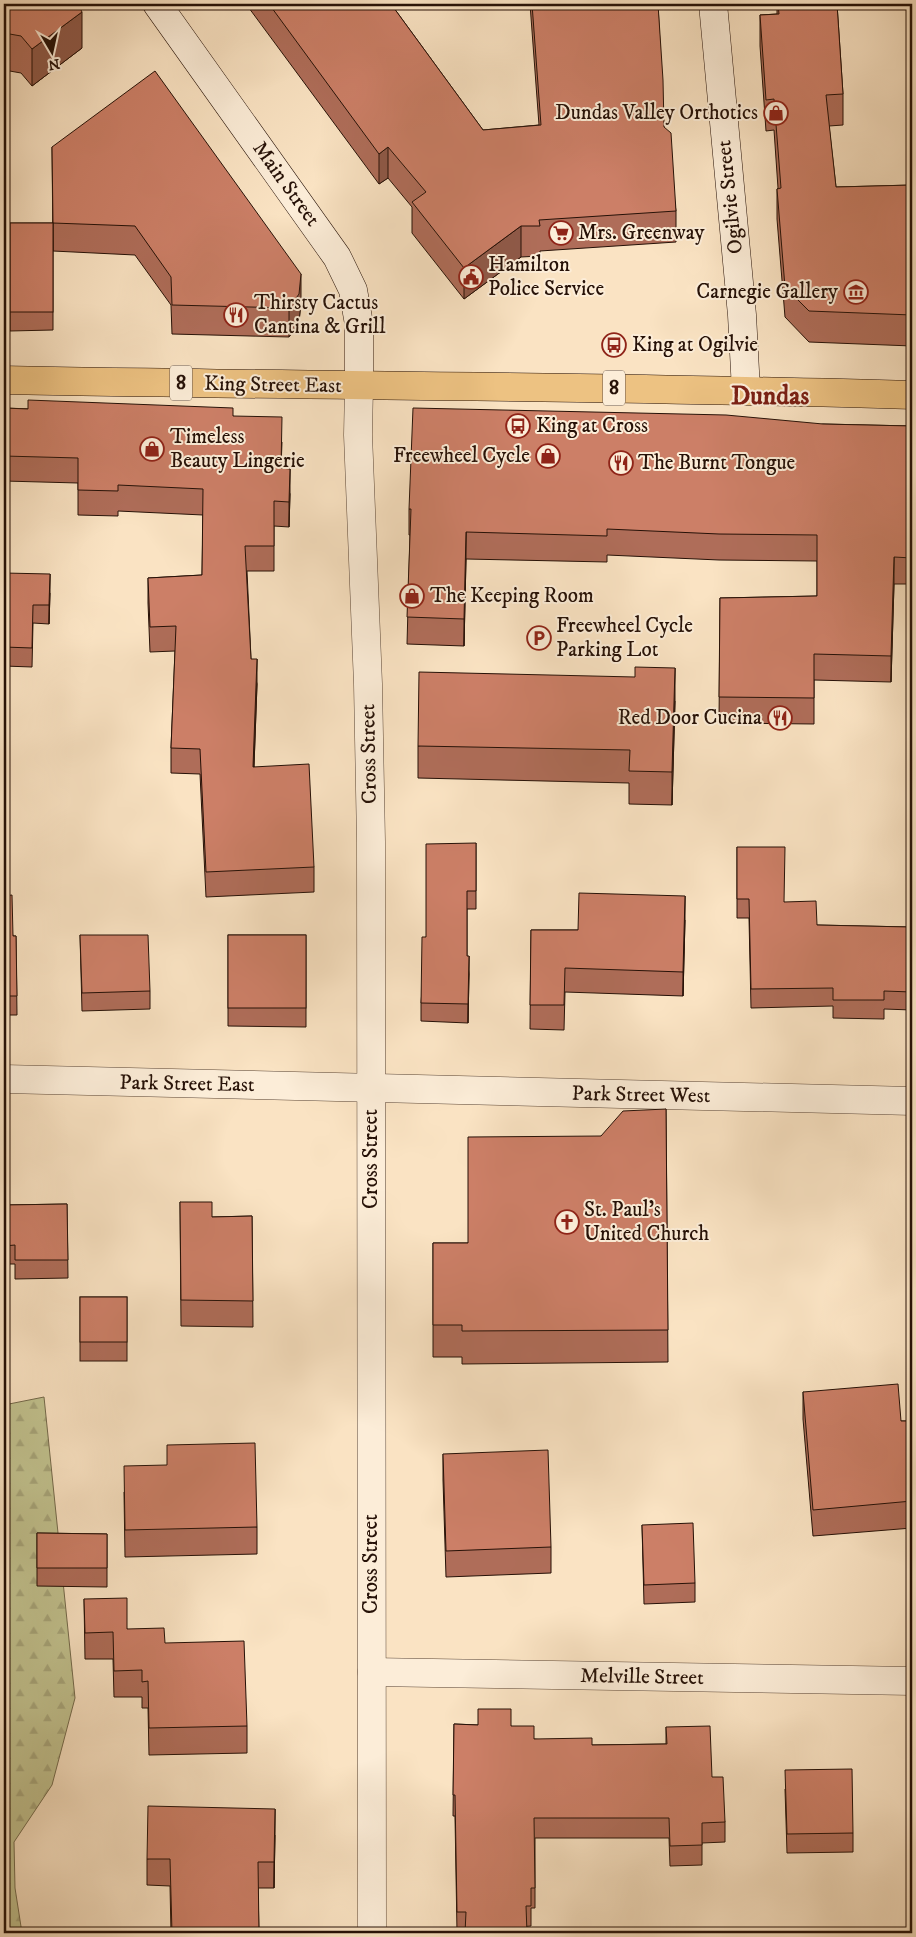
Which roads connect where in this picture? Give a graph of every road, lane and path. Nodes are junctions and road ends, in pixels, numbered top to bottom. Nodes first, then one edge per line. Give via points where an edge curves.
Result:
1 (157, 4) edge
2 (713, 4) edge
3 (4, 380) edge
4 (359, 386) junction
5 (746, 390) junction
6 (912, 395) edge
7 (4, 1079) edge
8 (370, 1088) junction
9 (912, 1101) edge
10 (372, 1672) junction
11 (912, 1681) edge
12 (372, 1933) edge

1 - 4 street, Main Street via 337,256 353,290 359,324
2 - 5 street, Ogilvie Street
3 - 4 main road, King Street East / 8
4 - 5 main road, King Street East / 8
4 - 8 street, Cross Street via 371,832
5 - 6 main road, 8
7 - 8 street, Park Street East
8 - 9 street, Park Street West
8 - 10 street, Cross Street
10 - 11 street, Melville Street
10 - 12 street, Cross Street

